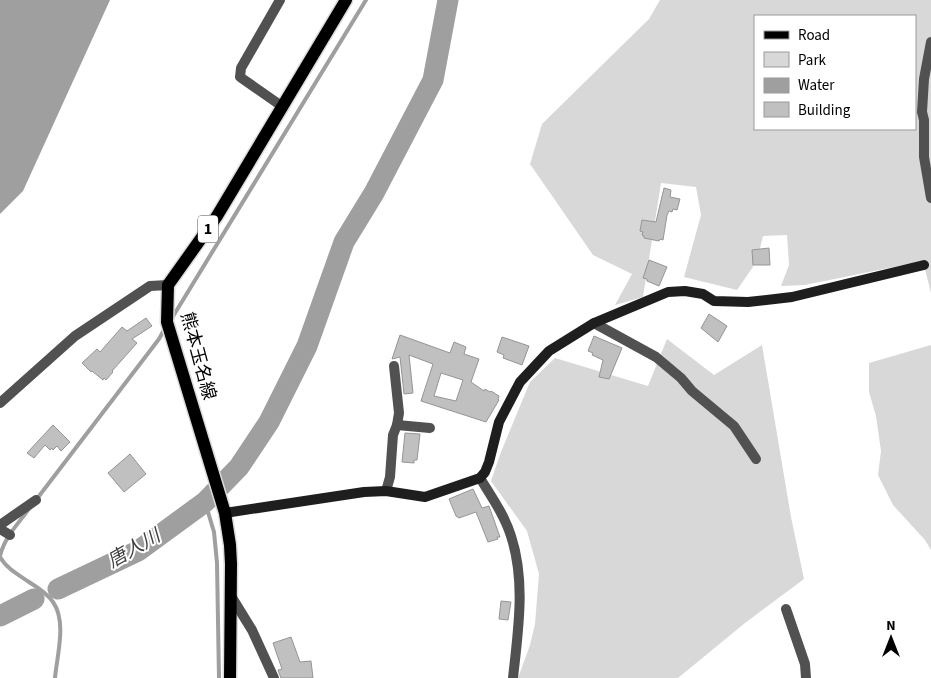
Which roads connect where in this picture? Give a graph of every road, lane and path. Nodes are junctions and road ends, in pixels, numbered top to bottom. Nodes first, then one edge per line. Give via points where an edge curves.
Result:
1 (280, 0) edge
2 (346, 0) edge
3 (931, 42) edge
4 (283, 107) junction
5 (931, 198) edge
6 (924, 265) dead end
7 (168, 285) junction
8 (594, 323) junction
9 (394, 366) dead end
10 (0, 403) edge
11 (397, 425) junction
12 (430, 428) dead end
13 (756, 460) dead end
14 (480, 478) junction
15 (386, 491) junction
16 (36, 500) dead end
17 (224, 508) junction
18 (0, 525) edge
19 (0, 529) edge
20 (10, 535) dead end
21 (231, 596) junction
22 (786, 609) dead end
23 (230, 678) edge
24 (274, 678) edge
25 (513, 678) edge
26 (806, 678) edge

1 - 4 street via 241,68 240,77
2 - 4 main road, 1
3 - 5 street via 922,112 924,157
4 - 7 main road, 1 via 217,216
6 - 8 street via 792,297 748,302 714,301 703,294 668,292
7 - 10 street via 150,286 75,336
7 - 17 main road, 熊本玉名線 via 167,322
8 - 13 street via 656,356 734,426
8 - 14 street via 549,351 520,382 499,422 489,462
9 - 11 street via 399,412
11 - 12 street
11 - 15 street
14 - 15 street via 425,497
14 - 25 street via 511,534 519,567 520,614
15 - 17 street
16 - 18 street
17 - 21 main road, 熊本玉名線 via 230,545
19 - 20 street
21 - 23 main road, 熊本玉名線
21 - 24 street via 252,630
22 - 26 street via 805,664

